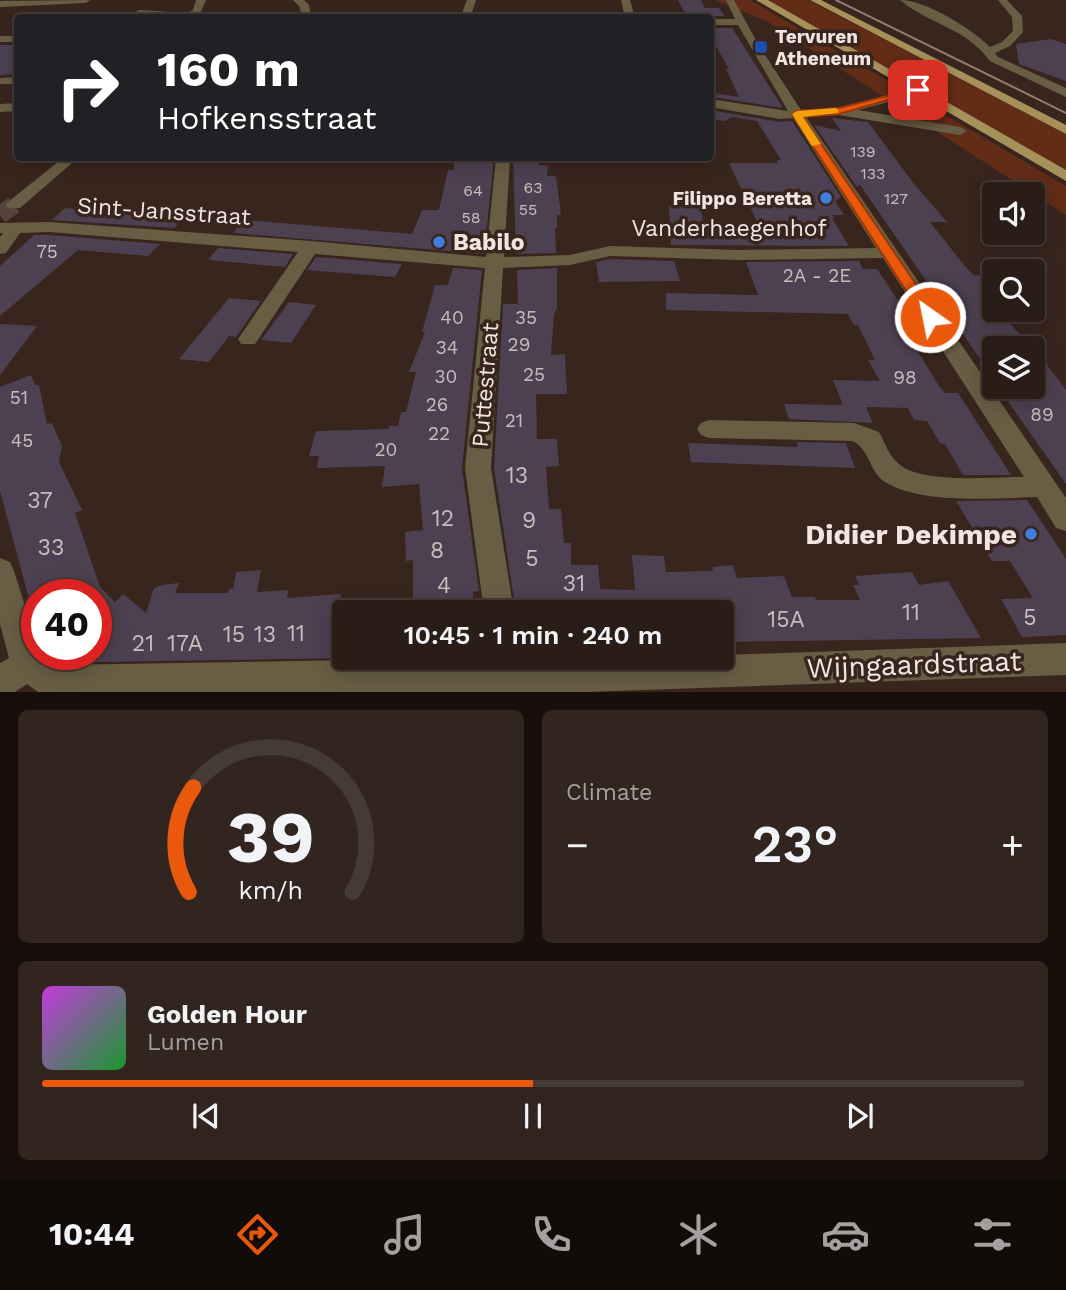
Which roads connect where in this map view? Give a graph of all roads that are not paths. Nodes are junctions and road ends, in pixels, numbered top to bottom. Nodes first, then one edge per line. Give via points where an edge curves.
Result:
1 (86, 0) edge
2 (201, 0) edge
3 (730, 0) edge
4 (761, 0) edge
5 (814, 0) edge
6 (905, 0) edge
7 (1002, 0) edge
8 (0, 4) edge
9 (139, 13) dead end
10 (145, 14) edge
11 (192, 14) edge
12 (714, 22) edge
13 (741, 22) junction
14 (990, 51) junction
15 (14, 80) edge
16 (4, 81) dead end
17 (918, 90) junction
18 (1066, 93) edge
19 (714, 104) edge
20 (839, 111) junction
21 (797, 114) junction
22 (1066, 130) edge
23 (960, 131) dead end
24 (67, 161) edge
25 (503, 161) edge
26 (1066, 176) edge
27 (14, 205) tunnel mouth
28 (7, 229) edge
29 (311, 246) junction
30 (0, 249) edge
31 (888, 253) junction
32 (495, 263) junction
33 (248, 339) dead end
34 (709, 429) dead end
35 (1043, 487) junction
36 (1066, 520) edge
37 (0, 571) edge
38 (497, 600) edge
39 (1066, 659) edge
40 (13, 674) edge
41 (509, 676) edge

1 - 8 street
2 - 11 street
3 - 13 street
4 - 17 main road
5 - 22 main road
6 - 14 street via 973,36
7 - 14 street via 1017,16 1018,32
9 - 10 street
12 - 13 street
13 - 21 street
14 - 18 street via 994,59
15 - 16 street
17 - 20 street
17 - 26 main road
19 - 21 street
20 - 21 street
20 - 23 street
21 - 31 street
24 - 27 street
25 - 32 street, Puttestraat
28 - 29 street, Sint-Jansstraat via 49,227
28 - 30 street
29 - 32 street, Sint-Jansstraat
29 - 33 street
31 - 32 street, Vanderhaegenhof via 737,256 610,251 570,260
31 - 35 street
32 - 38 street, Puttestraat via 478,468
34 - 35 street via 854,432 870,438 894,475 916,484
35 - 36 street
37 - 40 street
39 - 41 street, Wijngaardstraat
40 - 41 street, Wijngaardstraat via 51,681

